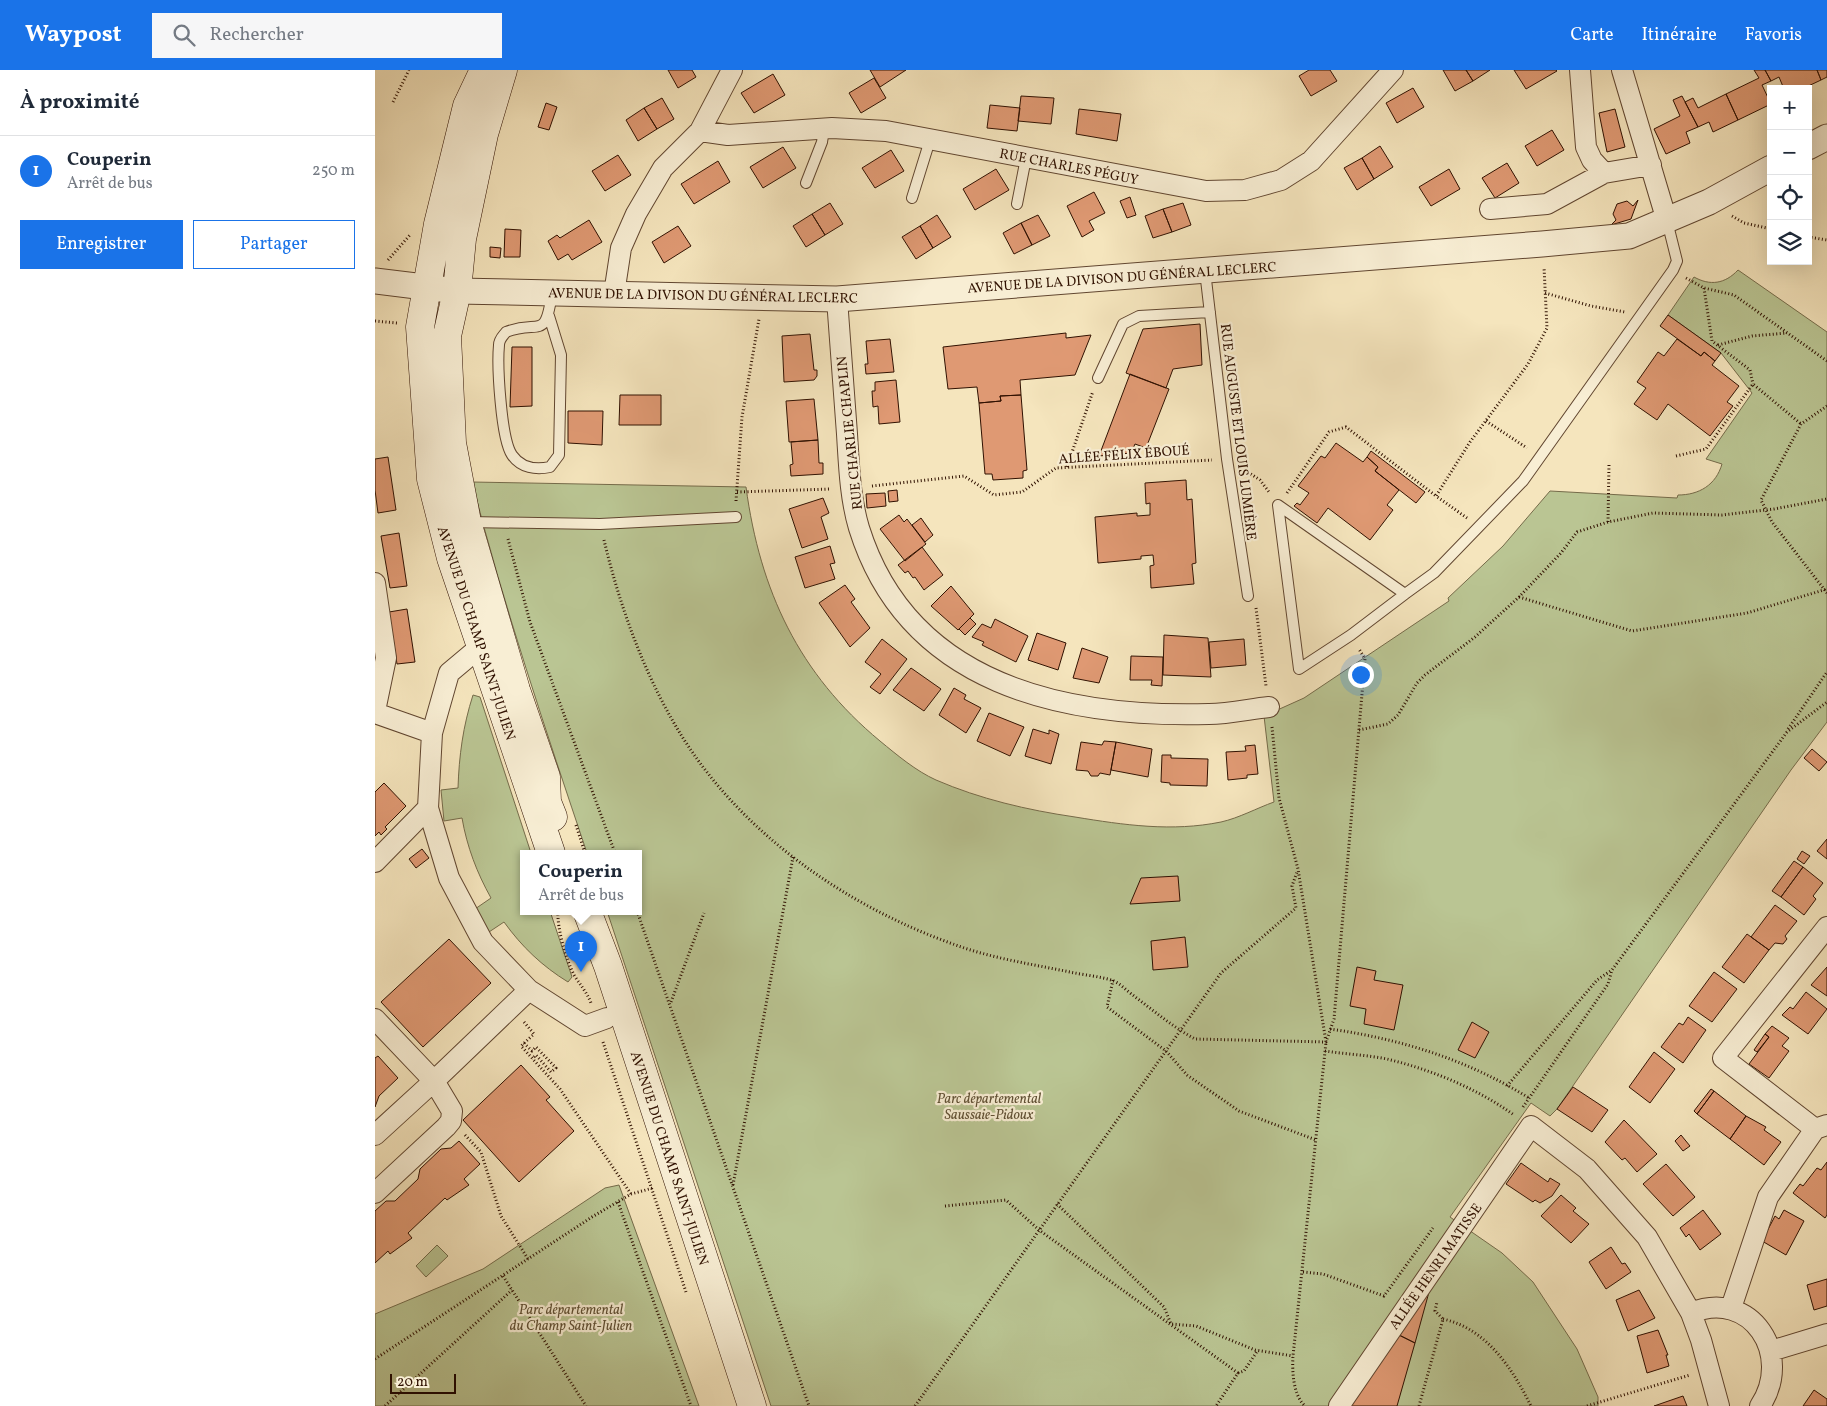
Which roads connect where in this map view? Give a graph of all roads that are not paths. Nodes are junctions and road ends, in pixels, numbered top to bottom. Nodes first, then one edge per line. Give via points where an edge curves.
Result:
1 (484, 70) edge
2 (503, 70) edge
3 (733, 70) edge
4 (1393, 70) edge
5 (1580, 70) edge
6 (1622, 70) edge
7 (824, 129) junction
8 (699, 131) junction
9 (1827, 137) edge
10 (929, 140) junction
11 (1812, 145) edge
12 (1026, 158) junction
13 (1651, 165) junction
14 (1767, 170) edge
15 (1604, 173) junction
16 (806, 183) dead end
17 (912, 198) dead end
18 (1017, 204) dead end
19 (1491, 209) dead end
20 (1667, 221) junction
21 (1205, 271) junction
22 (375, 281) edge
23 (426, 288) junction
24 (457, 291) junction
25 (614, 294) junction
26 (837, 299) junction
27 (550, 305) junction
28 (1210, 312) junction
29 (1098, 378) road end
30 (736, 517) road end
31 (467, 522) junction
32 (375, 583) edge
33 (1405, 594) junction
34 (1248, 596) road end
35 (480, 647) junction
36 (506, 659) junction
37 (1269, 707) road end
38 (375, 712) edge
39 (432, 733) junction
40 (429, 808) junction
41 (550, 850) edge
42 (564, 850) edge
43 (375, 862) edge
44 (575, 915) edge
45 (589, 915) edge
46 (1827, 926) edge
47 (608, 966) junction
48 (529, 990) junction
49 (375, 1019) edge
50 (602, 1020) junction
51 (434, 1081) junction
52 (1821, 1127) edge
53 (375, 1135) edge
54 (375, 1193) edge
55 (1731, 1308) junction
56 (1691, 1313) junction
57 (1827, 1334) edge
58 (1771, 1350) junction
59 (733, 1406) edge
60 (752, 1406) edge
61 (1339, 1406) edge
62 (1719, 1406) edge
63 (1760, 1406) edge

1 - 23 main road, AVENUE DU CHAMP SAINT-JULIEN via 467,106
2 - 24 main road, AVENUE DU CHAMP SAINT-JULIEN via 484,134 468,210
3 - 8 street
4 - 12 street, RUE CHARLES PÉGUY via 1311,161 1281,180 1245,190 1206,191
5 - 15 street via 1586,147
6 - 13 street
7 - 8 street, RUE CHARLES PÉGUY via 728,135
7 - 10 street, RUE CHARLES PÉGUY via 886,131
7 - 16 lane
8 - 25 street via 663,168 636,214 621,248
9 - 11 street
10 - 12 street, RUE CHARLES PÉGUY
10 - 17 lane
12 - 18 lane
13 - 15 street
13 - 20 street
14 - 20 street, AVENUE DE LA DIVISON DU GÉNÉRAL LECLERC
15 - 19 street via 1547,204
20 - 21 street, AVENUE DE LA DIVISON DU GÉNÉRAL LECLERC via 1629,236
20 - 33 lane via 1677,261 1673,270 1523,481 1434,573
21 - 26 street, AVENUE DE LA DIVISON DU GÉNÉRAL LECLERC
21 - 28 lane, RUE AUGUSTE ET LOUIS LUMIÈRE
22 - 23 street, AVENUE DE LA DIVISON DU GÉNÉRAL LECLERC
23 - 24 street, AVENUE DE LA DIVISON DU GÉNÉRAL LECLERC
23 - 35 main road, AVENUE DU CHAMP SAINT-JULIEN via 420,327 431,479 451,558
24 - 27 street, AVENUE DE LA DIVISON DU GÉNÉRAL LECLERC
24 - 31 main road, AVENUE DU CHAMP SAINT-JULIEN via 447,341 452,443
25 - 26 street, AVENUE DE LA DIVISON DU GÉNÉRAL LECLERC
25 - 27 street, AVENUE DE LA DIVISON DU GÉNÉRAL LECLERC
26 - 37 street, RUE CHARLIE CHAPLIN via 851,488 859,526 879,578 925,636 973,670 1025,692 1068,702 1113,709 1211,714
27 - 27 lane via 561,355 559,455 550,467 528,468 514,458 507,442 501,406 499,344 506,332 537,328 544,323
28 - 29 lane via 1139,316 1123,324
28 - 34 lane, RUE AUGUSTE ET LOUIS LUMIÈRE via 1227,459
30 - 31 lane via 600,524
31 - 36 main road, AVENUE DU CHAMP SAINT-JULIEN
32 - 38 street via 386,658
33 - 33 lane via 1278,505 1299,669
35 - 36 main road
35 - 39 street via 449,674
35 - 41 main road, AVENUE DU CHAMP SAINT-JULIEN
36 - 42 main road, AVENUE DU CHAMP SAINT-JULIEN via 546,777 547,802
38 - 39 street
39 - 40 street
40 - 43 street
40 - 48 street via 449,878 483,942
44 - 50 main road, AVENUE DU CHAMP SAINT-JULIEN
45 - 47 main road, AVENUE DU CHAMP SAINT-JULIEN
46 - 52 street via 1723,1058
47 - 50 main road via 613,1002
47 - 60 main road, AVENUE DU CHAMP SAINT-JULIEN
48 - 50 street via 585,1026
48 - 51 street
49 - 51 street
50 - 59 main road, AVENUE DU CHAMP SAINT-JULIEN via 656,1187
51 - 53 street
51 - 54 street via 452,1111 451,1120
52 - 55 street via 1768,1197
55 - 56 street via 1712,1306
55 - 58 street via 1753,1322
56 - 61 street, ALLÉE HENRI MATISSE via 1647,1237 1587,1170 1524,1121
56 - 62 street
57 - 58 street
58 - 63 street via 1771,1384

